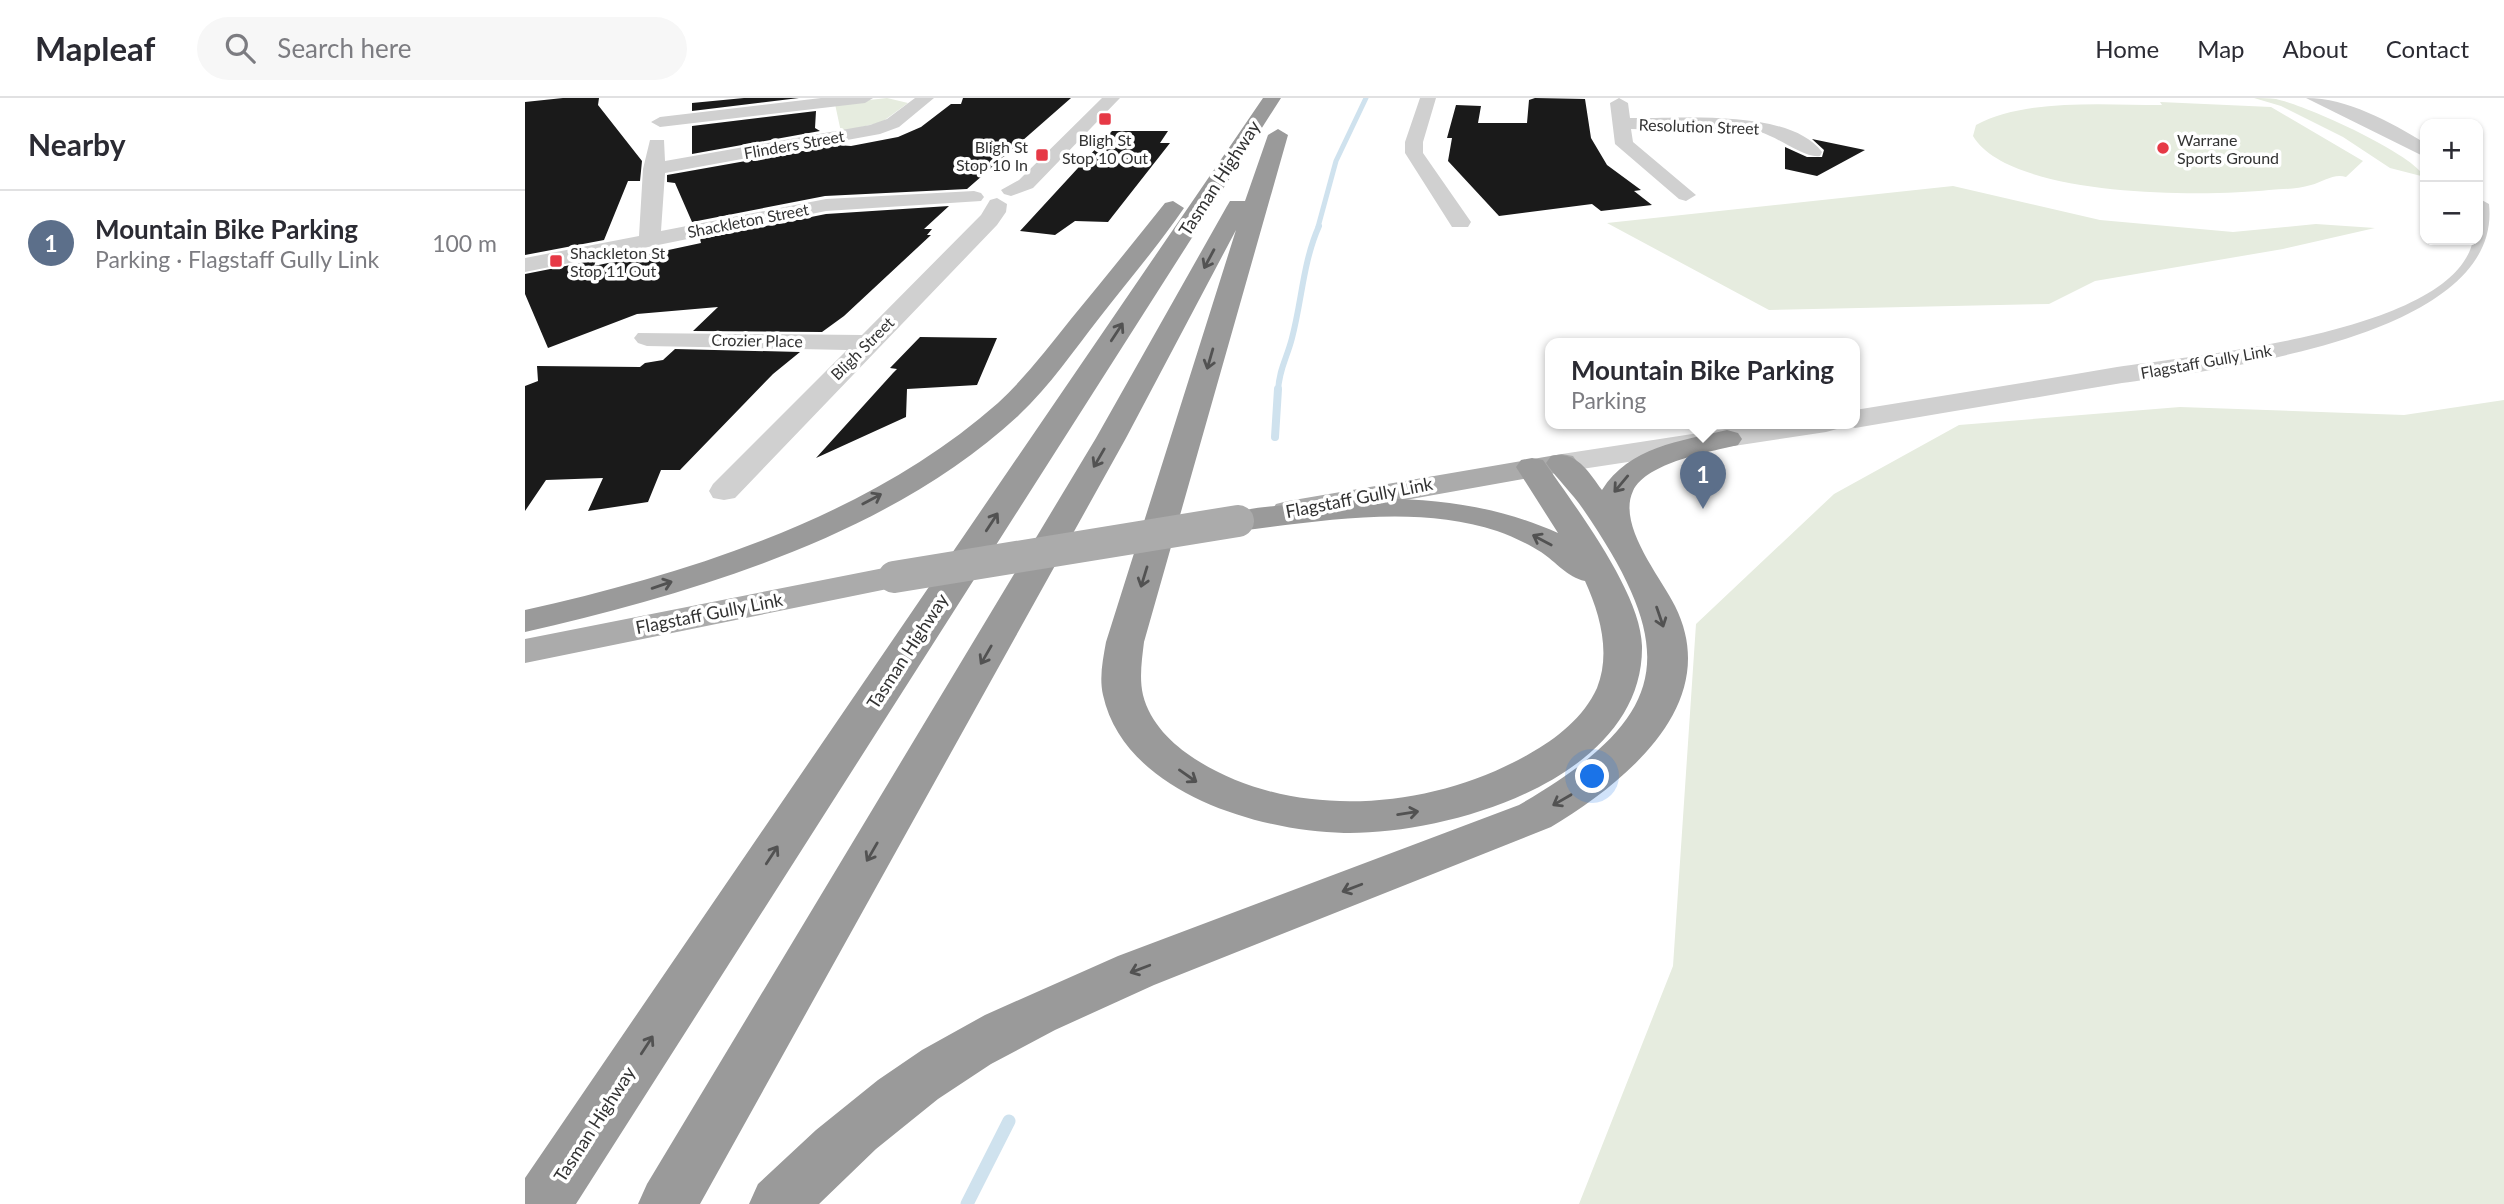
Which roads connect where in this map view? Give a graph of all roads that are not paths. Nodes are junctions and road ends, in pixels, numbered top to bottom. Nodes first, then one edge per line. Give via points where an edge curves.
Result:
1 (661, 98) edge
2 (865, 98) edge
3 (926, 98) edge
4 (1112, 98) edge
5 (1262, 98) edge
6 (1427, 98) edge
7 (1618, 98) edge
8 (2315, 98) edge
9 (1280, 117) edge
10 (660, 122) junction
11 (1620, 123) junction
12 (2420, 148) edge
13 (1813, 152) dead end
14 (653, 169) junction
15 (1686, 195) dead end
16 (994, 197) junction
17 (2483, 221) edge
18 (1460, 222) dead end
19 (650, 239) junction
20 (2483, 240) edge
21 (2481, 245) edge
22 (525, 265) edge
23 (647, 338) dead end
24 (867, 343) junction
25 (1860, 417) edge
26 (1789, 429) edge
27 (1727, 439) junction
28 (1547, 465) junction
29 (724, 491) dead end
30 (1238, 521) junction
31 (1629, 556) junction
32 (894, 577) junction
33 (1611, 601) junction
34 (525, 624) edge
35 (525, 650) edge
36 (542, 1204) edge
37 (669, 1204) edge
38 (779, 1204) edge

1 - 10 street
2 - 10 street, Flinders Street
3 - 14 street, Flinders Street via 893,123 874,130
4 - 16 street, Bligh Street via 1026,184
34 -> 5 highway via 746,556 869,501 961,446 1021,397
6 - 18 street via 1414,153
7 - 11 street, Resolution Street
8 - 12 street
9 -> 33 highway via 1125,642 1123,694 1147,741 1196,782 1269,808 1345,817 1389,816 1465,799 1537,771 1565,752 1599,716 1619,684 1623,661 1620,622
36 -> 9 highway, Tasman Highway
9 -> 37 highway, Tasman Highway via 1111,438
10 - 14 street
11 - 13 street, Resolution Street via 1761,127 1786,134
11 - 15 street, Resolution Street via 1628,148
14 - 19 street
16 - 19 street, Shackleton Street via 826,205
16 - 24 street, Bligh Street via 996,212
17 - 20 street, Flagstaff Gully Link
19 - 22 street, Shackleton Street
21 - 25 street, Flagstaff Gully Link via 2474,267 2445,292 2411,311 2341,335
23 - 24 street, Crozier Place
24 - 29 street, Bligh Street
26 - 27 street, Flagstaff Gully Link
27 - 28 street, Flagstaff Gully Link
27 -> 31 highway via 1654,461 1621,481 1613,494 1611,512
28 - 30 main road, Flagstaff Gully Link
28 - 31 highway via 1581,484
28 - 33 highway
30 - 32 main road, Flagstaff Gully Link, bridge
33 -> 30 highway via 1576,560 1524,531 1466,515 1379,508
31 -> 38 highway via 1663,620 1665,678 1660,699 1640,736 1598,776 1535,816 1494,834 1130,972 999,1034 885,1107
32 - 34 main road, Flagstaff Gully Link
32 - 35 main road, Flagstaff Gully Link

